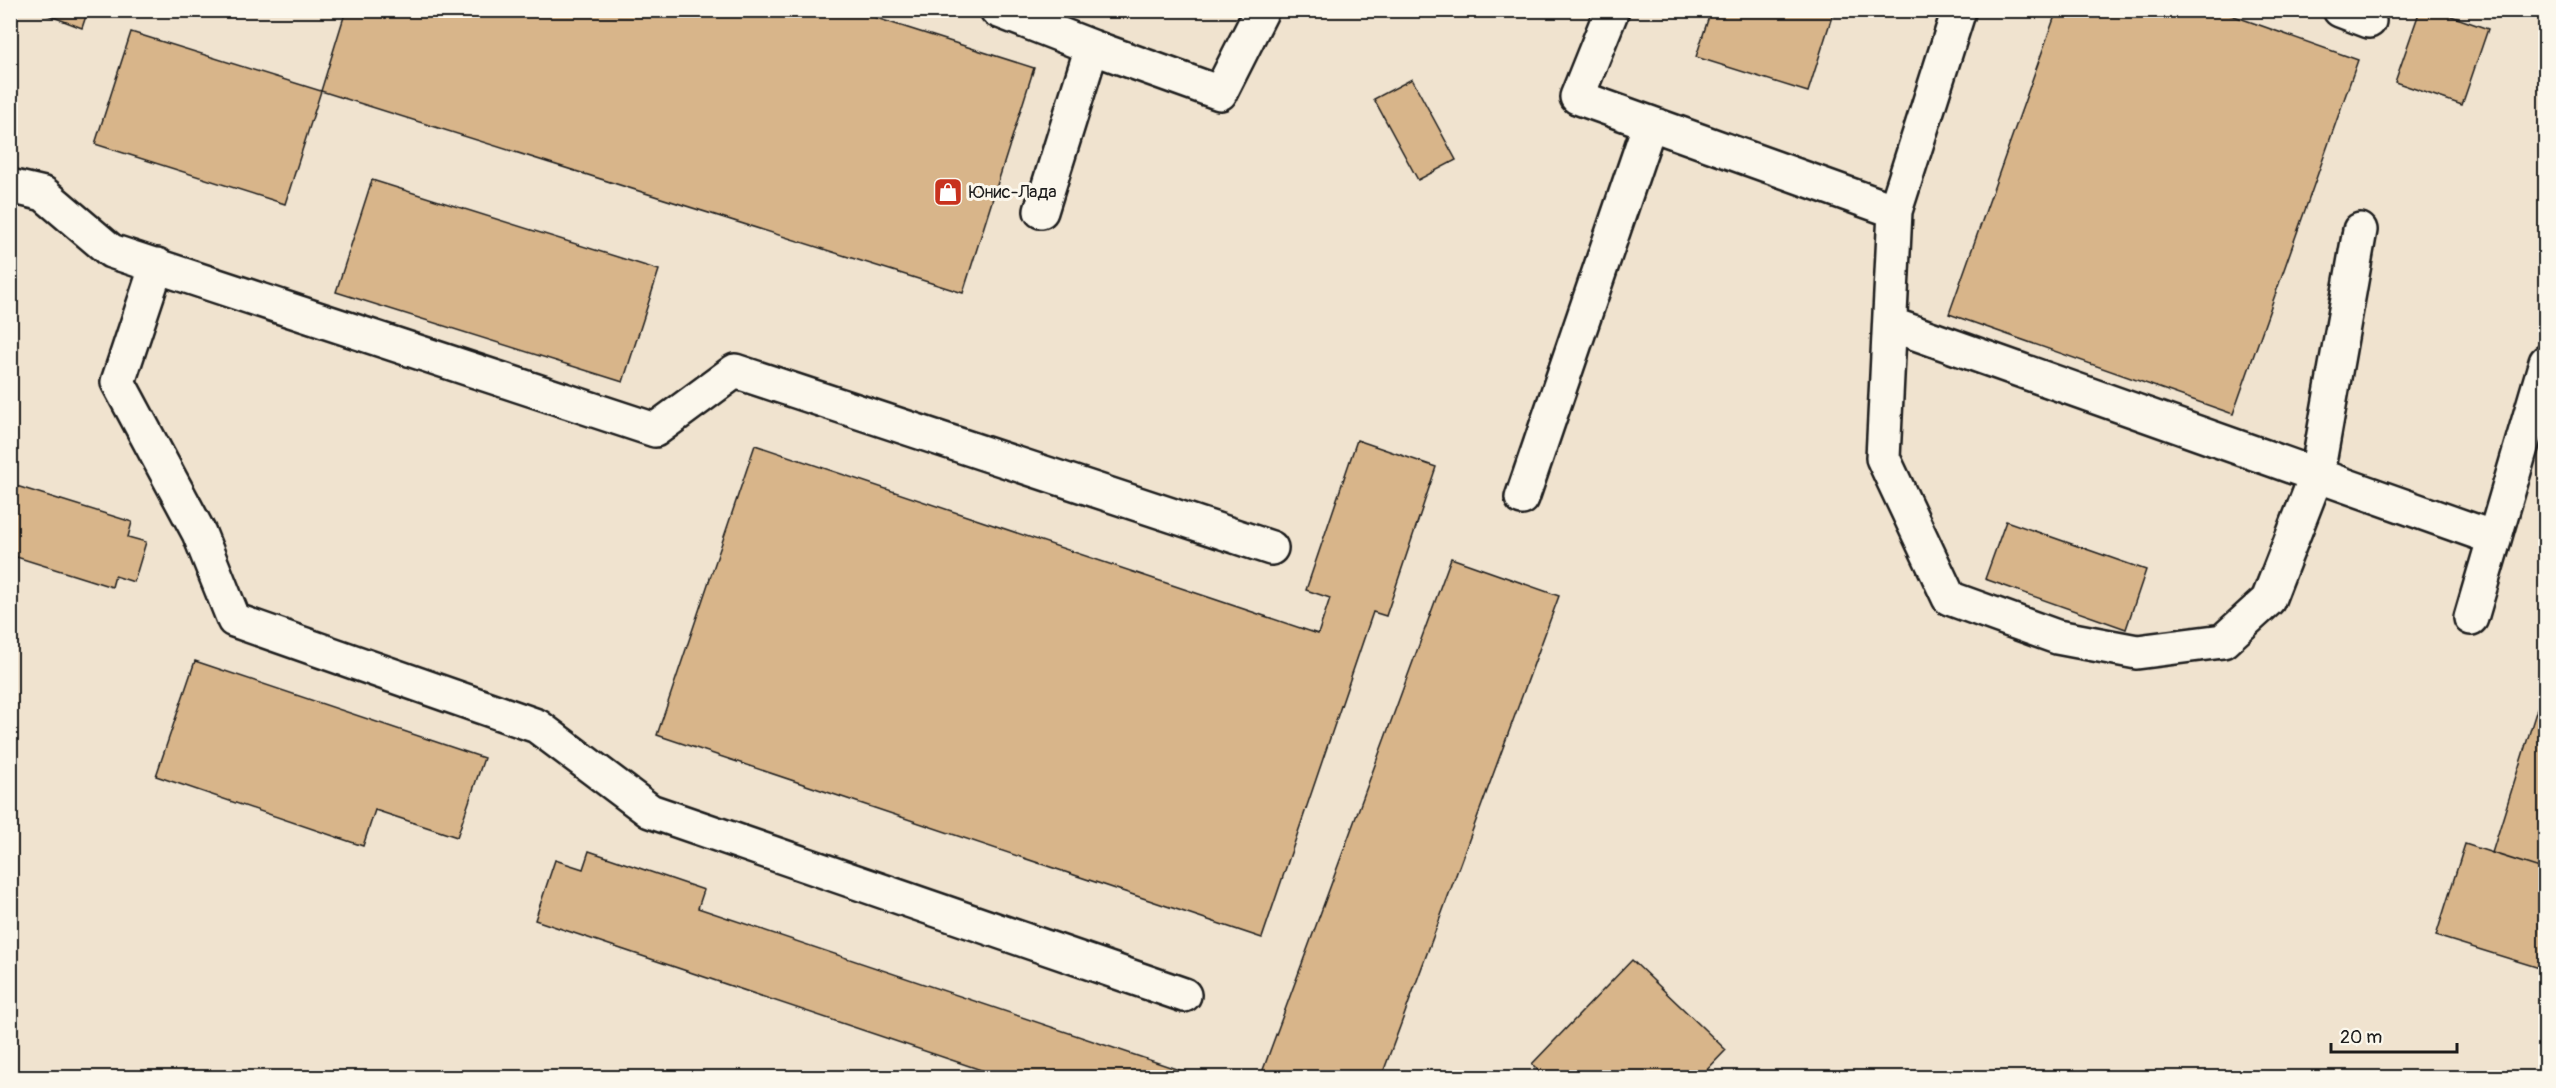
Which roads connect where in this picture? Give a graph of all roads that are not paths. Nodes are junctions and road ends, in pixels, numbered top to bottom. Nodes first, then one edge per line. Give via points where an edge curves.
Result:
1 (997, 10) edge
2 (1262, 10) edge
3 (1612, 10) edge
4 (1959, 10) edge
5 (1092, 47) junction
6 (1650, 123) junction
7 (10, 186) edge
8 (1041, 211) dead end
9 (1895, 211) junction
10 (2360, 230) dead end
11 (157, 265) junction
12 (1890, 324) junction
13 (2546, 362) edge
14 (2317, 474) junction
15 (1522, 498) dead end
16 (2494, 538) junction
17 (1271, 548) dead end
18 (2471, 618) dead end
19 (1184, 995) dead end

1 - 5 lane
2 - 5 lane via 1220,93
3 - 6 lane via 1577,97
4 - 9 lane
5 - 8 lane
6 - 9 lane
6 - 15 lane
7 - 11 lane via 44,194 111,251
9 - 12 lane
10 - 14 lane
11 - 17 lane via 655,430 735,371
11 - 19 lane via 118,382 199,533 234,620 537,726 650,811
12 - 14 lane
12 - 14 lane via 1884,458 1949,598 1971,606 2057,636 2137,652 2223,641 2268,600
13 - 16 lane
14 - 16 lane
16 - 18 lane

